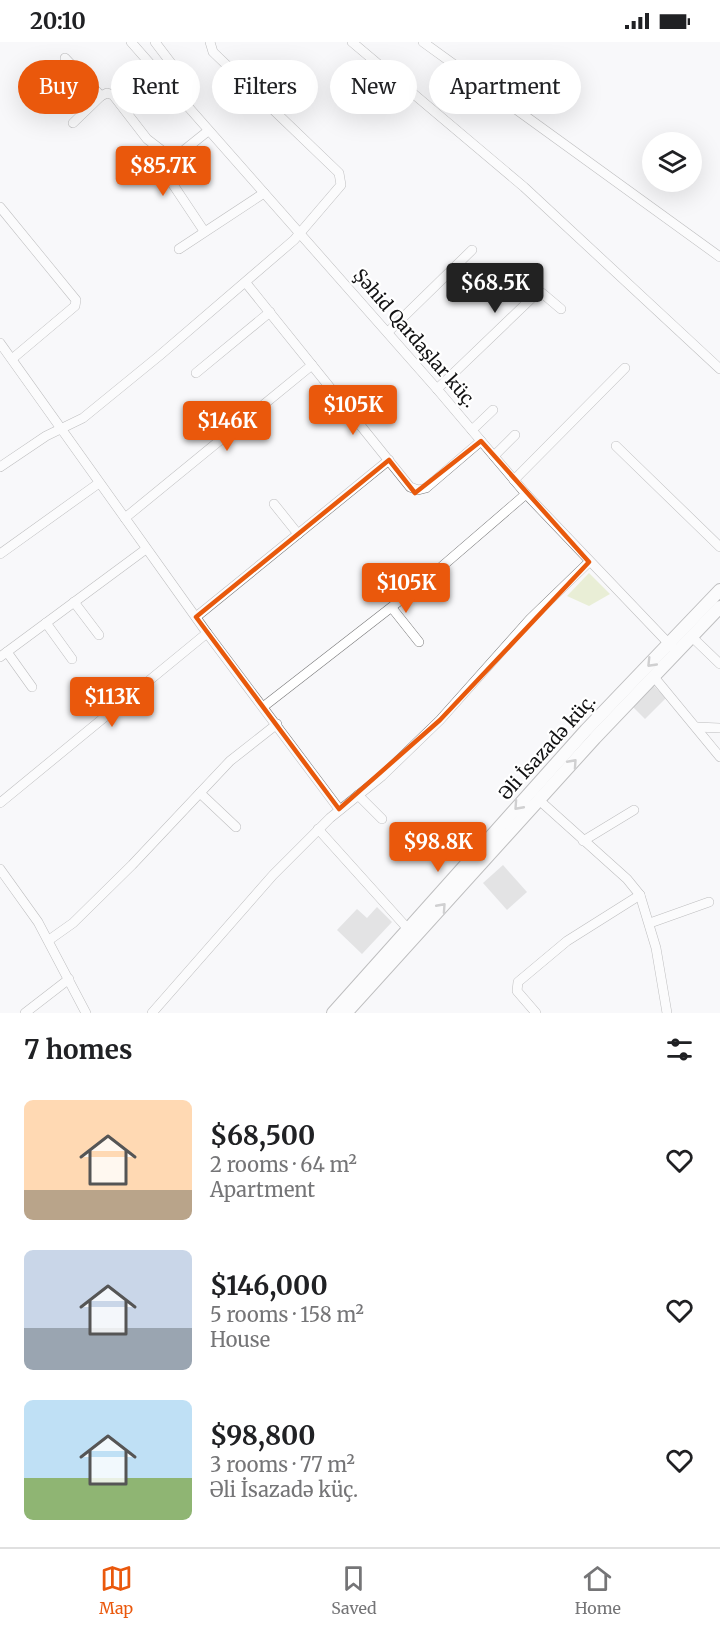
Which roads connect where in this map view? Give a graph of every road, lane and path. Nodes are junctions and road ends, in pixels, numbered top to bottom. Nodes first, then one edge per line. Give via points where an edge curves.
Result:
1 (131, 42) edge
2 (155, 42) edge
3 (210, 42) edge
4 (352, 42) edge
5 (423, 42) edge
6 (65, 58) dead end
7 (147, 60) edge
8 (168, 60) edge
9 (101, 96) junction
10 (193, 114) edge
11 (73, 123) dead end
12 (208, 131) junction
13 (172, 159) junction
14 (264, 193) junction
15 (0, 207) edge
16 (204, 231) junction
17 (300, 234) junction
18 (179, 249) dead end
19 (472, 250) dead end
20 (720, 257) edge
21 (246, 283) junction
22 (561, 309) dead end
23 (270, 312) junction
24 (388, 332) junction
25 (0, 344) edge
26 (12, 359) junction
27 (312, 365) junction
28 (626, 368) dead end
29 (720, 369) edge
30 (196, 373) dead end
31 (437, 389) junction
32 (493, 410) dead end
33 (61, 430) junction
34 (472, 430) junction
35 (516, 435) dead end
36 (481, 441) junction
37 (616, 446) dead end
38 (494, 456) junction
39 (389, 460) junction
40 (0, 467) edge
41 (514, 480) junction
42 (99, 483) junction
43 (526, 495) junction
44 (274, 504) dead end
45 (125, 519) junction
46 (298, 534) junction
47 (720, 547) edge
48 (146, 549) junction
49 (0, 554) edge
50 (589, 562) junction
51 (720, 590) edge
52 (74, 602) junction
53 (720, 607) edge
54 (392, 608) junction
55 (196, 617) junction
56 (46, 623) junction
57 (207, 633) junction
58 (688, 633) junction
59 (99, 635) dead end
60 (419, 642) dead end
61 (673, 648) junction
62 (4, 655) edge
63 (72, 659) dead end
64 (720, 664) edge
65 (654, 677) junction
66 (32, 687) dead end
67 (263, 706) junction
68 (277, 724) junction
69 (696, 727) junction
70 (720, 728) edge
71 (720, 757) edge
72 (200, 793) junction
73 (358, 795) junction
74 (539, 800) junction
75 (0, 803) edge
76 (339, 809) junction
77 (634, 810) dead end
78 (382, 819) dead end
79 (236, 827) dead end
80 (318, 829) junction
81 (583, 841) junction
82 (0, 869) edge
83 (9, 880) junction
84 (0, 887) edge
85 (640, 895) junction
86 (709, 902) dead end
87 (650, 923) junction
88 (412, 932) junction
89 (49, 940) junction
90 (69, 980) junction
91 (25, 1013) edge
92 (86, 1013) edge
93 (152, 1013) edge
94 (333, 1013) edge
95 (346, 1013) edge
96 (536, 1013) edge
97 (667, 1013) edge

1 - 7 street, Şəhid Qardaşlar küç.
2 - 8 street
3 - 17 street via 213,52 339,173 341,185
4 - 29 street via 524,187
5 - 20 street
6 - 9 street
9 - 11 street
9 - 13 street via 112,95 147,139
10 - 12 street, Şəhid Qardaşlar küç.
12 - 13 street
12 - 14 street, Şəhid Qardaşlar küç.
13 - 16 street via 168,171 171,184
14 - 16 street
14 - 17 street, Şəhid Qardaşlar küç.
15 - 26 street via 76,300 75,306
16 - 18 street
17 - 21 street
17 - 24 street, Şəhid Qardaşlar küç.
19 - 24 street
21 - 23 street
21 - 33 street via 83,418
22 - 31 street via 542,293 536,294
23 - 27 street
23 - 30 street
24 - 31 street, Şəhid Qardaşlar küç.
25 - 26 street
26 - 33 street
27 - 39 street
27 - 45 street
28 - 41 street
31 - 34 street, Şəhid Qardaşlar küç.
32 - 34 street
33 - 40 street
33 - 42 street
34 - 36 street, Şəhid Qardaşlar küç.
35 - 38 street
36 - 38 street, Şəhid Qardaşlar küç.
36 - 39 street via 422,490 410,487
37 - 47 street
38 - 41 street, Şəhid Qardaşlar küç.
39 - 46 street
41 - 43 street, Şəhid Qardaşlar küç.
42 - 45 street
42 - 49 street
43 - 50 street, Şəhid Qardaşlar küç.
43 - 54 street
44 - 46 street
45 - 48 street
46 - 55 street
48 - 52 street
48 - 55 street
50 - 61 street, Şəhid Qardaşlar küç.
50 - 73 street via 530,619 440,720
51 - 58 main road, Əli İsazadə küç.
52 - 56 street
52 - 59 street
53 - 58 main road, Əli İsazadə küç.
54 - 60 street
54 - 67 street
55 - 57 street
56 - 62 street
56 - 63 street
57 - 67 street
57 - 75 street
58 - 61 main road, Əli İsazadə küç.
58 - 64 street
61 - 65 main road, Əli İsazadə küç.
61 -> 88 main road, Əli İsazadə küç. via 586,730
62 - 66 street
65 - 69 street
74 -> 65 main road, Əli İsazadə küç.
67 - 68 street
68 - 72 street via 230,761
68 - 76 street
69 - 70 street
69 - 71 street
72 - 79 street
72 - 89 street via 73,923
73 - 76 street
73 - 78 street
74 - 81 street
88 -> 74 main road, Əli İsazadə küç.
76 - 80 street
77 - 81 street
80 - 88 street
80 - 93 street via 273,874
81 - 85 street
82 - 83 street
83 - 84 street
83 - 89 street
85 - 87 street
85 - 96 street via 567,941 518,982 517,991
86 - 87 street
87 - 97 street
88 - 94 main road, Əli İsazadə küç.
88 - 95 main road, Əli İsazadə küç.
89 - 90 street
90 - 91 street
90 - 92 street

